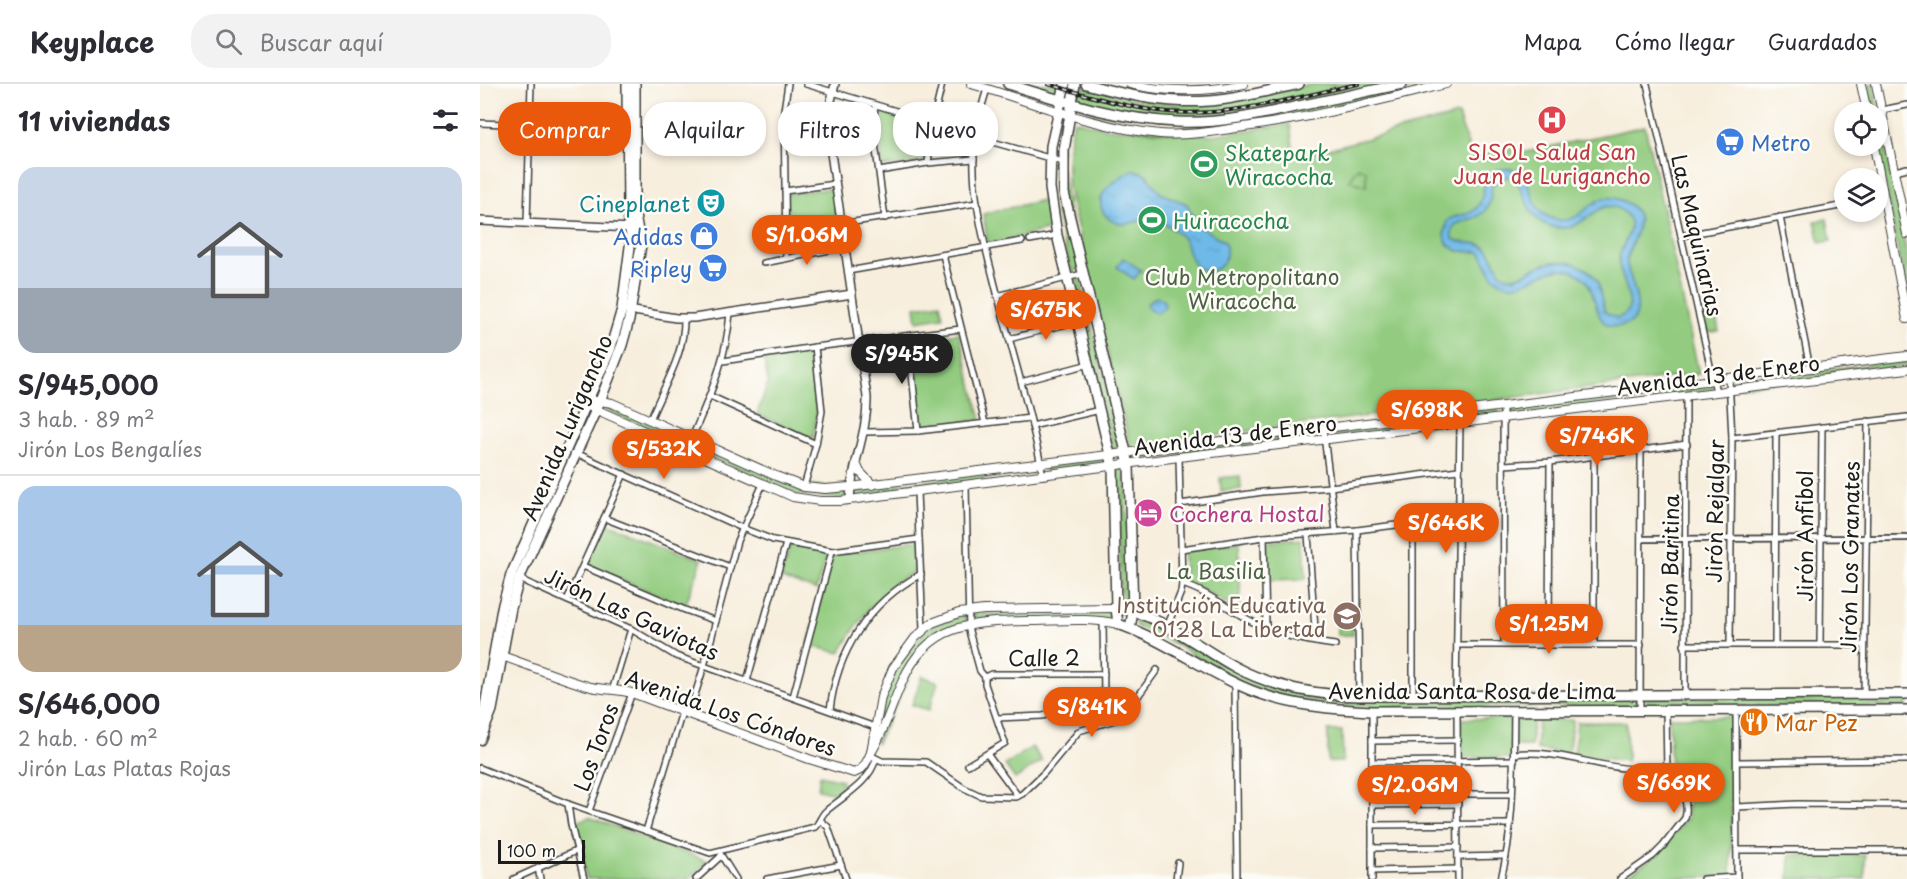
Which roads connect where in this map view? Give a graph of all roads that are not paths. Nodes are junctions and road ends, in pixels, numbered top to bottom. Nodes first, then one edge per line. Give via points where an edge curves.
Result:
1 (531, 84) edge
2 (627, 84) edge
3 (634, 84) edge
4 (788, 84) edge
5 (806, 84) edge
6 (835, 84) edge
7 (942, 84) edge
8 (971, 84) edge
9 (1008, 84) edge
10 (1065, 84) edge
11 (1075, 84) edge
12 (1086, 84) edge
13 (1130, 84) edge
14 (1244, 84) edge
15 (1299, 84) edge
16 (1402, 84) edge
17 (1446, 84) edge
18 (1647, 84) edge
19 (1861, 84) edge
20 (1876, 84) edge
21 (987, 89) junction
22 (833, 92) junction
23 (1061, 100) junction
24 (531, 102) edge
25 (865, 102) edge
26 (938, 102) edge
27 (984, 102) edge
28 (1865, 102) edge
29 (1880, 102) edge
30 (1071, 103) junction
31 (1907, 105) edge
32 (1888, 109) edge
33 (1059, 111) junction
34 (1069, 114) junction
35 (480, 123) edge
36 (498, 124) edge
37 (1053, 137) junction
38 (1888, 138) edge
39 (998, 143) edge
40 (1064, 150) junction
41 (529, 156) edge
42 (877, 156) edge
43 (929, 156) edge
44 (974, 156) edge
45 (974, 159) junction
46 (1050, 159) junction
47 (1063, 162) junction
48 (928, 163) junction
49 (1907, 168) edge
50 (879, 171) junction
51 (1895, 171) junction
52 (835, 184) junction
53 (784, 191) junction
54 (977, 203) junction
55 (1834, 206) edge
56 (1780, 217) junction
57 (885, 218) junction
58 (480, 221) edge
59 (528, 222) junction
60 (1886, 222) edge
61 (841, 224) junction
62 (633, 227) junction
63 (1907, 231) edge
64 (1057, 235) junction
65 (1681, 236) junction
66 (1030, 240) dead end
67 (1022, 241) dead end
68 (845, 247) junction
69 (985, 248) junction
70 (943, 255) junction
71 (786, 258) junction
72 (764, 262) dead end
73 (848, 271) junction
74 (1082, 274) junction
75 (1068, 278) junction
76 (852, 294) junction
77 (997, 296) junction
78 (627, 310) junction
79 (730, 313) junction
80 (684, 318) junction
81 (1907, 319) edge
82 (1078, 321) junction
83 (961, 329) junction
84 (908, 336) junction
85 (1009, 339) junction
86 (859, 342) junction
87 (815, 347) junction
88 (1907, 356) edge
89 (723, 361) junction
90 (1089, 364) junction
91 (1810, 368) junction
92 (1907, 369) edge
93 (1729, 378) junction
94 (1713, 380) junction
95 (1021, 382) junction
96 (1730, 391) junction
97 (1716, 392) junction
98 (710, 396) junction
99 (1686, 397) junction
100 (586, 403) junction
101 (598, 405) junction
102 (1503, 406) junction
103 (1100, 410) junction
104 (1458, 411) junction
105 (1907, 417) edge
106 (1030, 418) junction
107 (1504, 418) junction
108 (650, 420) junction
109 (1868, 422) junction
110 (985, 423) junction
111 (1460, 424) junction
112 (1032, 426) junction
113 (1822, 427) junction
114 (1323, 428) junction
115 (918, 431) junction
116 (865, 432) junction
117 (1776, 433) junction
118 (692, 438) junction
119 (1731, 438) junction
120 (1324, 441) junction
121 (816, 444) junction
122 (1687, 444) junction
123 (1641, 449) junction
124 (1126, 452) junction
125 (1110, 454) junction
126 (581, 455) junction
127 (1594, 456) junction
128 (1179, 457) junction
129 (1550, 462) junction
130 (856, 463) junction
131 (1041, 463) junction
132 (1129, 465) junction
133 (1504, 465) junction
134 (1113, 467) junction
135 (1458, 471) junction
136 (624, 474) junction
137 (1043, 476) junction
138 (763, 484) junction
139 (873, 484) junction
140 (804, 487) junction
141 (850, 487) junction
142 (1330, 487) junction
143 (966, 490) junction
144 (917, 492) junction
145 (850, 500) junction
146 (1180, 504) junction
147 (1458, 517) junction
148 (604, 518) junction
149 (1413, 524) junction
150 (742, 528) junction
151 (1357, 530) junction
152 (1336, 531) junction
153 (1308, 534) junction
154 (1264, 537) junction
155 (1729, 537) junction
156 (1775, 537) junction
157 (1821, 537) junction
158 (1641, 538) junction
159 (1685, 538) junction
160 (1865, 538) junction
161 (1907, 538) edge
162 (919, 539) junction
163 (786, 543) junction
164 (1181, 549) junction
165 (832, 551) junction
166 (583, 566) junction
167 (730, 567) junction
168 (921, 574) junction
169 (515, 577) junction
170 (1182, 584) junction
171 (567, 600) junction
172 (1116, 608) junction
173 (969, 612) junction
174 (1133, 612) junction
175 (716, 621) junction
176 (1103, 621) junction
177 (970, 624) junction
178 (1118, 624) junction
179 (1167, 627) junction
180 (1130, 628) junction
181 (1266, 628) junction
182 (631, 629) junction
183 (923, 629) junction
184 (1316, 642) junction
185 (1504, 644) junction
186 (1549, 644) junction
187 (1335, 645) dead end
188 (1457, 645) junction
189 (1594, 645) junction
190 (1641, 645) junction
191 (1684, 645) junction
192 (1730, 645) junction
193 (1775, 645) junction
194 (1820, 645) junction
195 (1864, 645) junction
196 (502, 656) junction
197 (704, 666) junction
198 (1157, 670) dead end
199 (1104, 674) junction
200 (985, 677) junction
201 (747, 681) junction
202 (1235, 683) junction
203 (614, 688) junction
204 (632, 693) junction
205 (1641, 694) junction
206 (1864, 694) junction
207 (1907, 694) edge
208 (1684, 695) junction
209 (1359, 696) junction
210 (1413, 696) junction
211 (1456, 696) junction
212 (793, 697) junction
213 (1640, 709) junction
214 (1736, 709) junction
215 (830, 710) junction
216 (1458, 710) junction
217 (1514, 710) junction
218 (1666, 710) junction
219 (1907, 710) edge
220 (1371, 711) junction
221 (686, 713) junction
222 (997, 718) junction
223 (480, 722) edge
224 (875, 727) junction
225 (480, 740) edge
226 (1458, 740) junction
227 (1372, 741) junction
228 (987, 754) junction
229 (874, 756) junction
230 (1514, 757) junction
231 (1907, 760) edge
232 (1458, 761) junction
233 (1372, 762) junction
234 (1737, 762) junction
235 (968, 765) dead end
236 (480, 768) edge
237 (1667, 772) junction
238 (1372, 783) junction
239 (1458, 783) junction
240 (1458, 794) junction
241 (1512, 794) junction
242 (1018, 796) junction
243 (568, 804) junction
244 (1458, 804) junction
245 (1372, 805) junction
246 (1907, 805) edge
247 (1737, 807) junction
248 (589, 811) junction
249 (820, 820) junction
250 (1509, 824) junction
251 (1372, 825) junction
252 (1458, 825) junction
253 (646, 831) junction
254 (1458, 847) junction
255 (1372, 848) junction
256 (578, 850) junction
257 (1737, 850) junction
258 (1907, 850) edge
259 (720, 854) junction
260 (1506, 856) junction
261 (1458, 857) junction
262 (1178, 863) dead end
263 (841, 865) junction
264 (538, 867) junction
265 (1458, 869) junction
266 (1372, 871) junction
267 (805, 876) edge
268 (735, 878) edge
269 (1737, 878) edge
270 (514, 879) edge
271 (540, 879) edge
272 (584, 879) edge
273 (696, 879) edge
274 (767, 879) edge
275 (846, 879) edge
276 (1176, 879) edge
277 (1237, 879) edge
278 (1372, 879) edge
279 (1458, 879) edge
280 (1501, 879) edge
281 (1620, 879) edge
282 (1703, 879) edge

1 - 24 street
2 - 62 main road, Avenida Lurigancho
3 - 62 main road, Avenida Lurigancho
4 - 53 street via 784,110
5 - 22 street
6 - 22 street
7 - 26 street
8 - 21 main road
9 - 23 main road
10 - 23 main road
11 - 30 main road
12 - 15 main road via 1137,96 1196,101
13 - 14 main road via 1190,91
16 - 30 main road via 1214,121 1153,120
17 - 34 main road via 1313,116 1202,134 1146,132
18 - 65 street, Las Maquinarias
19 - 28 main road
20 - 29 main road
21 - 27 street
21 - 33 main road
22 - 25 street
22 - 52 street via 828,133
23 - 30 main road
23 - 33 main road
30 - 34 main road
31 - 32 street
33 - 34 main road
33 - 37 main road
34 - 40 main road
35 - 36 street
37 - 40 street via 1062,141
37 - 46 main road
38 - 51 main road
39 - 46 street
40 - 47 main road
41 - 59 street
42 - 50 street
43 - 48 street
44 - 45 street
45 - 48 street
45 - 54 street
46 - 47 street
46 - 64 main road
47 - 74 main road via 1064,193
48 - 50 street
49 - 51 street
50 - 57 street
51 - 63 main road
52 - 53 street
52 - 61 street
53 - 71 street
54 - 57 street
54 - 69 street
55 - 56 street
56 - 65 street
56 - 91 street
57 - 61 street
58 - 59 street
59 - 62 street
60 - 81 main road
61 - 68 street
62 - 78 main road, Avenida Lurigancho via 641,245
64 - 66 street
64 - 75 main road
65 - 94 street, Las Maquinarias
67 - 69 street
68 - 71 street
68 - 73 street
69 - 70 street
69 - 77 street
70 - 73 street
70 - 83 street
71 - 72 street
73 - 76 street
74 - 75 street
74 - 124 main road
75 - 77 street
75 - 82 main road
76 - 79 street
76 - 86 street
77 - 85 street
78 - 80 street
78 - 100 main road, Avenida Lurigancho
78 - 101 main road, Avenida Lurigancho via 622,345
79 - 80 street
79 - 89 street
80 - 108 street via 678,357
82 - 85 street
82 - 90 main road
83 - 84 street
83 - 110 street
84 - 86 street
84 - 115 street
85 - 95 street
86 - 87 street
86 - 116 street via 867,398
87 - 89 street
87 - 121 street via 822,411
88 - 91 main road, Avenida 13 de Enero
89 - 98 street
90 - 95 street
90 - 103 main road
91 - 93 main road, Avenida 13 de Enero
92 - 96 main road, Avenida 13 de Enero
93 - 94 main road, Avenida 13 de Enero
93 - 96 street, Jirón Rejalgar
94 - 97 street, Las Maquinarias
94 - 102 main road, Avenida 13 de Enero
95 - 106 street
96 - 97 main road, Avenida 13 de Enero
96 - 119 street, Jirón Rejalgar
97 - 99 main road, Avenida 13 de Enero
98 - 118 street
98 - 121 street
99 - 107 main road, Avenida 13 de Enero
99 - 122 street, Jirón Baritina
100 - 101 main road, Avenida 13 de Enero
100 - 169 main road, Avenida Lurigancho
101 - 108 main road, Avenida 13 de Enero via 612,403
101 - 126 main road, Avenida Lurigancho
101 - 138 main road, Avenida 13 de Enero
102 - 104 main road, Avenida 13 de Enero
102 - 107 street
103 - 112 street
103 - 125 main road
104 - 111 street
104 - 114 main road, Avenida 13 de Enero
105 - 109 street
106 - 110 street
106 - 112 street
107 - 111 main road, Avenida 13 de Enero
107 - 133 street
108 - 118 main road, Avenida 13 de Enero
109 - 113 street
109 - 160 street, Jirón Los Granates
110 - 115 street
111 - 120 main road, Avenida 13 de Enero
111 - 135 street
112 - 131 street
113 - 117 street
113 - 157 street, Jirón Anfibol
114 - 120 street
114 - 124 main road, Avenida 13 de Enero
115 - 116 street
116 - 130 street
117 - 119 street
117 - 156 street
118 - 140 main road, Avenida 13 de Enero
119 - 155 street, Jirón Rejalgar
120 - 128 main road, Avenida 13 de Enero
120 - 142 street
121 - 140 street
122 - 123 street
122 - 159 street, Jirón Baritina
123 - 127 street
123 - 158 street
124 - 125 main road, Avenida 13 de Enero
124 - 132 main road
125 - 131 main road, Avenida 13 de Enero
125 - 134 main road
126 - 136 street
126 - 169 main road, Avenida Lurigancho
127 - 129 street
127 - 189 street
128 - 132 main road, Avenida 13 de Enero
128 - 146 street
129 - 133 street
129 - 186 street
130 - 139 main road
130 - 141 street
131 - 137 street
131 - 139 main road, Avenida 13 de Enero
132 - 134 main road, Avenida 13 de Enero
132 - 174 main road
133 - 185 street
134 - 137 main road, Avenida 13 de Enero
134 - 172 main road
135 - 142 street
135 - 147 street
136 - 148 street
136 - 150 street
137 - 143 main road, Avenida 13 de Enero
138 - 145 main road, Avenida 13 de Enero via 807,500
138 - 150 street
139 - 141 main road, Avenida 13 de Enero
140 - 141 main road, Avenida 13 de Enero
141 - 145 street
142 - 146 street
142 - 152 street
143 - 144 main road, Avenida 13 de Enero
143 - 173 street
144 - 145 main road, Avenida 13 de Enero
144 - 162 street
146 - 164 street
147 - 149 street
147 - 188 street
148 - 166 street
148 - 167 street
149 - 151 street
149 - 210 street
150 - 163 street
150 - 167 street
151 - 152 street
151 - 209 street
152 - 153 street
153 - 154 street
153 - 184 street
154 - 164 street
154 - 181 street
155 - 156 street
155 - 159 street
155 - 192 street, Jirón Rejalgar
156 - 157 street
156 - 193 street
157 - 160 street
157 - 194 street, Jirón Anfibol
158 - 159 street
158 - 190 street
159 - 191 street, Jirón Baritina
160 - 161 street
160 - 195 street, Jirón Los Granates
162 - 165 street
162 - 168 street
163 - 165 street
163 - 201 street
164 - 170 street
165 - 212 street
166 - 171 street
166 - 175 street
167 - 175 street
168 - 183 street
168 - 215 street via 888,596 856,632 835,678
169 - 171 street, Jirón Las Gaviotas
169 - 196 main road, Avenida Lurigancho
169 - 223 main road, Avenida Lurigancho via 502,608
170 - 179 street
170 - 181 street
171 - 182 street, Jirón Las Gaviotas
172 - 173 main road, Avenida Santa Rosa de Lima
172 - 174 main road, Avenida Santa Rosa de Lima
172 - 178 main road
173 - 177 street
173 - 183 main road, Avenida Santa Rosa de Lima via 941,618
174 - 179 main road, Avenida Santa Rosa de Lima
174 - 180 main road
175 - 197 street
176 - 177 main road, Avenida Santa Rosa de Lima
176 - 178 main road, Avenida Santa Rosa de Lima
176 - 199 street
177 - 200 street via 980,671
177 - 229 main road, Avenida Santa Rosa de Lima via 940,636 920,654 903,680
178 - 180 main road, Avenida Santa Rosa de Lima
179 - 209 main road, Avenida Santa Rosa de Lima via 1265,681 1317,694
180 - 202 main road, Avenida Santa Rosa de Lima
181 - 184 street
182 - 197 street, Jirón Las Gaviotas via 669,652
182 - 203 street
183 - 224 main road, Avenida Santa Rosa de Lima via 893,668 881,697
184 - 187 street
185 - 186 street
185 - 188 street
186 - 189 street
188 - 211 street
189 - 190 street
190 - 205 street
191 - 192 street
191 - 208 street, Jirón Baritina
192 - 193 street
193 - 194 street
194 - 195 street
195 - 206 street, Jirón Los Granates
196 - 203 main road, Avenida Los Cóndores via 578,683 604,690
196 - 225 main road, Avenida Lurigancho via 492,710
197 - 201 street, Jirón Las Gaviotas
197 - 221 street
198 - 242 street via 1118,719 1079,730 1044,773
199 - 200 street, Calle 2
199 - 222 street via 1104,698 1043,717
200 - 222 street
201 - 212 street, Jirón Las Gaviotas
202 - 220 main road, Avenida Santa Rosa de Lima via 1293,703
202 - 277 street
203 - 204 main road, Avenida Los Cóndores
204 - 221 main road, Avenida Los Cóndores
204 - 248 street, Los Toros
205 - 208 main road, Avenida Santa Rosa de Lima
205 - 211 main road, Avenida Santa Rosa de Lima
205 - 213 street
206 - 207 main road, Avenida Santa Rosa de Lima
206 - 208 main road, Avenida Santa Rosa de Lima
209 - 210 main road, Avenida Santa Rosa de Lima
210 - 211 main road, Avenida Santa Rosa de Lima
212 - 215 street, Jirón Las Gaviotas
213 - 217 main road, Avenida Santa Rosa de Lima
213 - 218 main road, Avenida Santa Rosa de Lima
214 - 218 main road, Avenida Santa Rosa de Lima
214 - 219 main road, Avenida Santa Rosa de Lima
214 - 234 street
215 - 224 street, Jirón Las Gaviotas
216 - 217 main road, Avenida Santa Rosa de Lima
216 - 220 main road, Avenida Santa Rosa de Lima
216 - 226 street
217 - 230 street
218 - 237 street
220 - 227 street
221 - 229 main road, Avenida Los Cóndores via 854,773
221 - 253 street
222 - 228 street via 1005,743
224 - 229 main road, Avenida Santa Rosa de Lima
226 - 227 street
226 - 232 street
227 - 233 street
228 - 235 street
228 - 242 street
229 - 242 street via 882,761 926,762 981,796
229 - 249 street via 873,769
230 - 232 street
230 - 237 street via 1536,753
230 - 241 street
231 - 234 street
232 - 233 street
232 - 239 street
233 - 238 street
234 - 247 street
236 - 243 street
237 - 281 street via 1683,793 1685,818 1664,846
238 - 239 street
238 - 245 street
239 - 240 street
240 - 241 street
240 - 244 street
241 - 250 street
243 - 248 street
243 - 256 street
244 - 245 street
244 - 252 street
245 - 251 street
246 - 247 street
247 - 257 street
248 - 253 street
249 - 259 street via 815,826
249 - 263 street via 828,827
250 - 252 street
250 - 260 street
251 - 252 street
251 - 255 street
252 - 254 street
253 - 259 street
254 - 255 street
254 - 261 street
255 - 266 street
256 - 264 street
256 - 272 street
257 - 258 street
257 - 269 street
259 - 268 street
259 - 273 street
260 - 261 street
260 - 280 street
261 - 265 street
262 - 276 street
263 - 267 street
263 - 275 street
264 - 270 street
264 - 271 street
265 - 266 street
265 - 279 street
266 - 278 street
267 - 274 street
269 - 282 street

